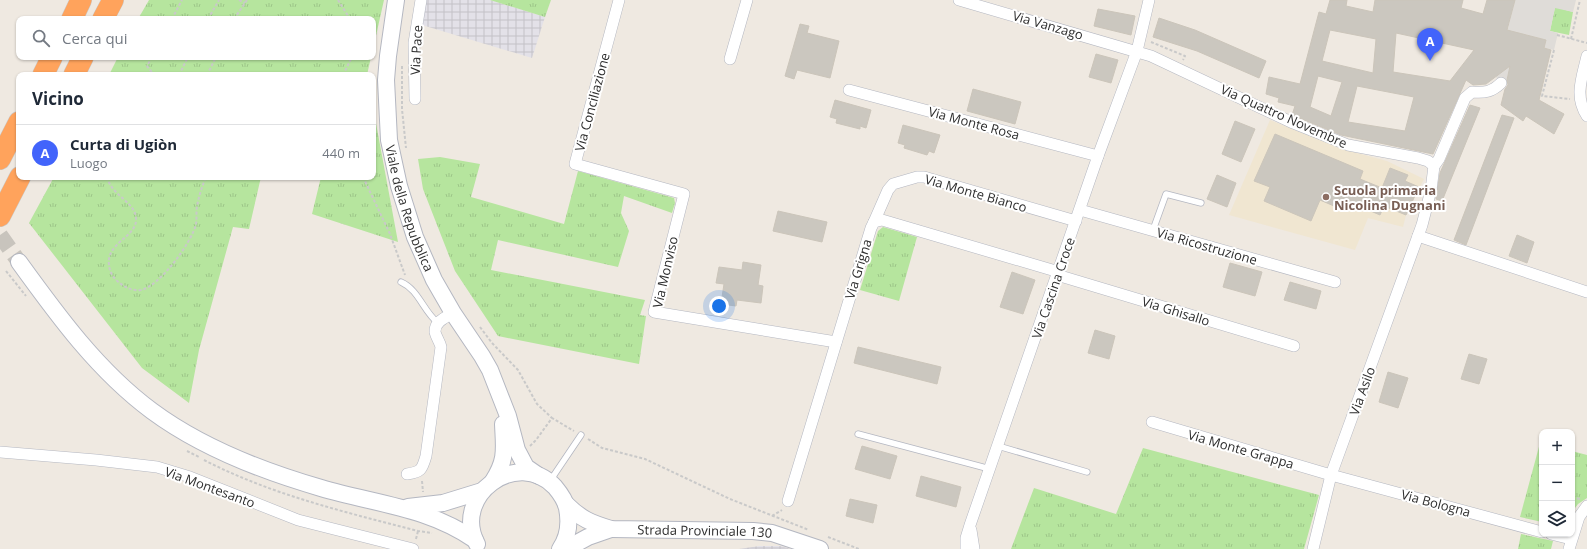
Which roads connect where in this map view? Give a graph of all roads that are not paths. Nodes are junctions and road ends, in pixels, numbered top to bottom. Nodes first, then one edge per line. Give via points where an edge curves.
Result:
1 (81, 0) edge
2 (112, 0) edge
3 (396, 0) edge
4 (421, 0) edge
5 (619, 0) edge
6 (747, 0) edge
7 (959, 0) edge
8 (1149, 0) edge
9 (73, 16) edge
10 (104, 16) edge
11 (1137, 51) junction
12 (1587, 56) edge
13 (730, 59) dead end
14 (50, 60) edge
15 (82, 60) edge
16 (44, 72) edge
17 (76, 72) edge
18 (1501, 83) dead end
19 (849, 90) dead end
20 (415, 99) dead end
21 (1587, 116) edge
22 (16, 128) edge
23 (1098, 156) junction
24 (0, 159) edge
25 (1434, 166) junction
26 (18, 180) edge
27 (684, 194) joint
28 (1201, 203) dead end
29 (1080, 210) junction
30 (0, 216) edge
31 (1076, 221) junction
32 (874, 222) junction
33 (1153, 230) junction
34 (1418, 236) junction
35 (19, 262) tunnel mouth
36 (1058, 273) junction
37 (401, 282) dead end
38 (1334, 282) dead end
39 (1587, 292) edge
40 (453, 313) junction
41 (438, 323) junction
42 (836, 342) junction
43 (1294, 346) dead end
44 (501, 397) junction
45 (1152, 422) dead end
46 (858, 434) dead end
47 (581, 435) dead end
48 (998, 446) junction
49 (0, 452) edge
50 (990, 469) junction
51 (1087, 472) dead end
52 (407, 474) dead end
53 (1331, 475) junction
54 (545, 480) junction
55 (488, 486) junction
56 (788, 502) dead end
57 (566, 504) junction
58 (1586, 506) edge
59 (405, 508) junction
60 (970, 524) junction
61 (611, 529) junction
62 (1539, 531) edge
63 (1557, 537) edge
64 (1570, 544) edge
65 (477, 545) edge
66 (413, 549) edge
67 (560, 549) edge
68 (566, 549) edge
69 (820, 549) edge
70 (966, 549) edge
71 (974, 549) edge
72 (1313, 549) edge

1 - 9 highway
2 - 10 highway
3 - 40 street, Viale della Repubblica via 386,80 389,140 399,186 415,237 434,280
4 - 20 street, Via Pace via 414,43
5 - 27 street, Via Conciliazione via 575,164
6 - 13 street
7 - 11 street, Via Vanzago
8 - 11 street, Via Cascina Croce
11 - 23 street, Via Cascina Croce
11 - 25 street, Via Quattro Novembre via 1348,145 1418,158
12 - 21 street via 1580,85 1580,100
14 - 16 highway
15 - 17 highway
18 - 25 street via 1494,90 1486,93 1472,92 1465,98
19 - 23 street, Via Monte Rosa
22 - 24 highway
23 - 29 street, Via Cascina Croce
25 - 34 street, Via Asilo via 1431,190
26 - 30 highway
27 - 42 street, Via Monviso via 654,312
28 - 33 lane via 1166,194
29 - 31 street, Via Cascina Croce
29 - 33 street, Via Ricostruzione
31 - 32 street, Via Monte Bianco via 917,177 890,187
31 - 36 street, Via Cascina Croce
32 - 36 street, Via Grigna via 882,220
32 - 42 street, Via Grigna
33 - 38 street, Via Ricostruzione
34 - 39 street
34 - 53 street, Via Asilo
35 - 59 street via 51,307 95,359 152,410 189,435 272,472 323,489
36 - 43 street, Via Ghisallo
36 - 48 street, Via Cascina Croce
37 - 41 lane via 409,285 430,316
40 - 41 street
40 - 44 street, Viale della Repubblica via 482,356
41 - 52 street via 435,332 441,347 426,456 420,471
42 - 56 street, Via Grigna
44 - 54 street, Viale della Repubblica via 517,450 526,467
44 - 55 street, Viale della Repubblica via 504,452 501,468
45 - 53 street, Via Monte Grappa
46 - 50 lane
47 - 54 lane via 554,475
48 - 50 street, Via Cascina Croce
48 - 51 lane
49 - 66 street, Via Montesanto via 157,468 190,476 298,520
50 - 60 street, Via Cascina Croce
53 - 62 street, Via Bologna
53 - 72 street, Via Asilo
54 - 55 street via 528,473 516,473 504,476
54 - 57 street, Viale della Repubblica via 560,493
55 - 59 street via 443,503
55 - 65 street, Viale della Repubblica via 475,502 472,515 472,528
57 - 61 street, Strada Provinciale 130 via 588,522
57 - 67 street via 568,531
58 - 64 street via 1579,517
59 - 65 street via 459,529
60 - 70 street, Via Cascina Croce
60 - 71 street, Via Cascina Croce
61 - 68 street, Strada Provinciale 130
61 - 69 street, Strada Provinciale 130 via 753,531 772,533
63 - 64 street

